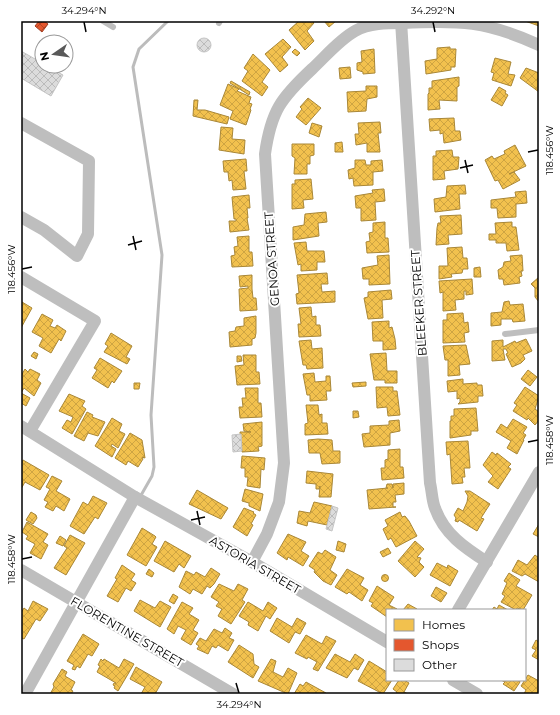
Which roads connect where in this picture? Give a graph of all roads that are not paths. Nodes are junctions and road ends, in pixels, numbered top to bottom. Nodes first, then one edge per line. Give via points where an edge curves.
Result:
1 (102, 21) edge
2 (401, 22) edge
3 (113, 27) dead end
4 (539, 45) edge
5 (21, 123) edge
6 (21, 217) edge
7 (21, 277) edge
8 (539, 330) edge
9 (505, 334) dead end
10 (26, 428) edge
11 (539, 472) edge
12 (135, 497) junction
13 (252, 562) junction
14 (487, 562) junction
15 (21, 570) edge
16 (76, 603) junction
17 (459, 609) edge
18 (386, 641) edge
19 (455, 681) edge
20 (25, 694) edge
21 (233, 694) edge
22 (477, 694) edge

1 - 3 lane
2 - 4 street, GENOA STREET via 476,23 512,32
2 - 13 street, GENOA STREET via 372,25 356,30 343,40 288,92 275,111 268,132 265,154 284,463 279,502 267,534
2 - 14 street, BLEEKER STREET via 430,483 435,508 446,530
5 - 6 street via 89,161 88,234 77,256 44,230
7 - 10 street via 94,321
8 - 9 lane
10 - 12 street, ASTORIA STREET
11 - 14 street
12 - 13 street, ASTORIA STREET
12 - 16 street
13 - 18 street, ASTORIA STREET
14 - 17 street
15 - 16 street, FLORENTINE STREET
16 - 20 street
16 - 21 street, FLORENTINE STREET
19 - 22 street

